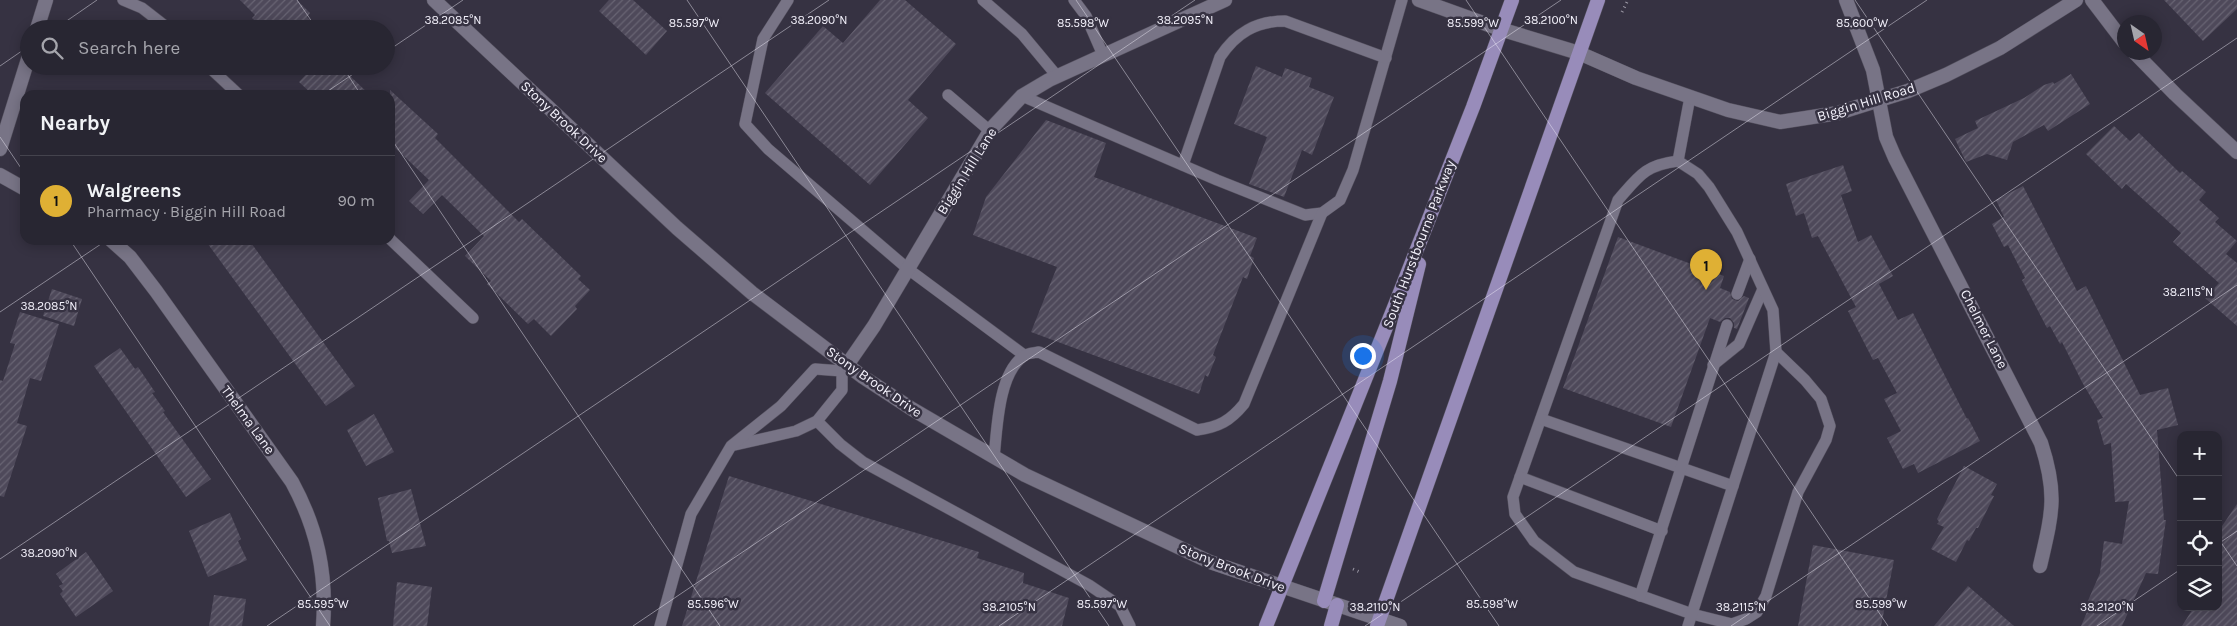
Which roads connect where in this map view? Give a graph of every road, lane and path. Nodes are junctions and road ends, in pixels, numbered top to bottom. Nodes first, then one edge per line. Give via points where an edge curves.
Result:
1 (46, 0) edge
2 (123, 0) edge
3 (434, 0) edge
4 (788, 0) edge
5 (983, 0) edge
6 (1074, 0) edge
7 (1225, 0) edge
8 (1402, 0) edge
9 (1419, 0) edge
10 (1512, 0) edge
11 (1598, 0) edge
12 (1628, 0) edge
13 (1846, 0) edge
14 (2076, 0) edge
15 (2092, 0) edge
16 (1622, 12) dead end
17 (40, 20) edge
18 (157, 20) edge
19 (1500, 29) junction
20 (2117, 33) edge
21 (1579, 53) junction
22 (1103, 55) junction
23 (1386, 58) junction
24 (2142, 60) edge
25 (23, 75) edge
26 (218, 75) edge
27 (1057, 76) junction
28 (234, 90) edge
29 (948, 94) dead end
30 (1022, 96) junction
31 (1690, 97) junction
32 (1879, 100) junction
33 (990, 131) junction
34 (0, 149) edge
35 (2237, 152) edge
36 (1678, 161) junction
37 (1183, 165) junction
38 (0, 175) edge
39 (20, 186) edge
40 (1434, 205) junction
41 (1322, 213) junction
42 (395, 244) edge
43 (117, 245) edge
44 (1750, 259) junction
45 (908, 270) junction
46 (1763, 289) junction
47 (1737, 294) dead end
48 (473, 318) dead end
49 (1727, 325) dead end
50 (1776, 352) junction
51 (1024, 355) junction
52 (1713, 364) junction
53 (844, 368) junction
54 (1541, 419) junction
55 (818, 421) junction
56 (731, 446) junction
57 (994, 458) junction
58 (1681, 468) junction
59 (1520, 477) junction
60 (1733, 486) junction
61 (1662, 531) junction
62 (2040, 566) dead end
63 (1281, 587) junction
64 (1640, 596) junction
65 (1330, 603) junction
66 (1692, 614) junction
67 (1378, 622) edge
68 (323, 626) edge
69 (660, 626) edge
70 (1130, 626) edge
71 (1266, 626) edge
72 (1331, 626) edge
73 (1400, 626) edge
74 (1688, 626) edge

1 - 17 street
2 - 18 lane via 142,8
3 - 53 street, Stony Brook Drive via 677,228
4 - 45 lane via 762,40 744,124 768,149
5 - 27 lane via 1022,34
6 - 22 lane via 1086,16
7 - 22 street, Biggin Hill Lane
8 - 23 lane
9 - 19 street
10 - 19 main road, South Hurstbourne Parkway
11 - 21 main road
12 - 16 path
13 - 32 street, Chelmer Lane via 1872,70
14 - 32 street, Biggin Hill Road via 1992,52 1946,75
15 - 20 street
19 - 21 street, Biggin Hill Road
19 - 40 main road, South Hurstbourne Parkway
21 - 31 street, Biggin Hill Road
21 - 67 main road
22 - 27 street, Biggin Hill Lane
23 - 37 lane via 1285,21 1270,21 1240,33 1220,57
23 - 41 lane via 1353,170 1340,200
24 - 35 street
25 - 34 street
26 - 28 lane
27 - 30 street, Biggin Hill Lane
29 - 33 lane
30 - 33 street, Biggin Hill Lane
30 - 37 lane
31 - 32 street, Biggin Hill Road via 1780,122 1838,113
31 - 36 lane
32 - 62 street, Chelmer Lane via 1886,137 1895,158 2041,443 2053,493
33 - 45 street, Biggin Hill Lane
36 - 44 lane via 1698,174 1709,187
36 - 54 lane via 1659,163 1640,175 1618,200
37 - 41 lane via 1305,214
38 - 39 street
40 - 63 main road, South Hurstbourne Parkway
40 - 65 main road
41 - 51 lane via 1244,404 1232,419 1214,428 1197,430 1039,352
42 - 48 lane
43 - 68 street, Thelma Lane via 156,291 292,482 306,508 322,562 325,591
44 - 46 lane
44 - 47 lane
45 - 51 lane
45 - 53 street, Biggin Hill Lane
46 - 50 lane via 1773,310
46 - 52 lane via 1739,344
49 - 52 lane
50 - 60 lane
50 - 66 lane via 1822,400 1830,426 1826,440 1798,492 1766,596 1757,612 1732,624
51 - 57 lane via 1012,368 1004,389
52 - 58 lane
53 - 55 lane via 842,390
53 - 56 lane via 815,369 781,406
53 - 57 street, Stony Brook Drive
54 - 58 lane
54 - 59 lane
55 - 56 lane via 796,431
55 - 70 lane via 863,462 1089,585 1120,606
56 - 69 lane via 691,514
57 - 63 street, Stony Brook Drive via 1210,562
58 - 60 lane
58 - 61 lane
59 - 61 lane
59 - 64 lane via 1513,497 1515,514 1534,541 1574,572
60 - 66 lane
61 - 64 lane
63 - 65 street, Stony Brook Drive
63 - 71 main road, South Hurstbourne Parkway
64 - 66 lane
65 - 67 street, Stony Brook Drive
65 - 72 main road
66 - 74 lane
67 - 73 street, Stony Brook Drive

